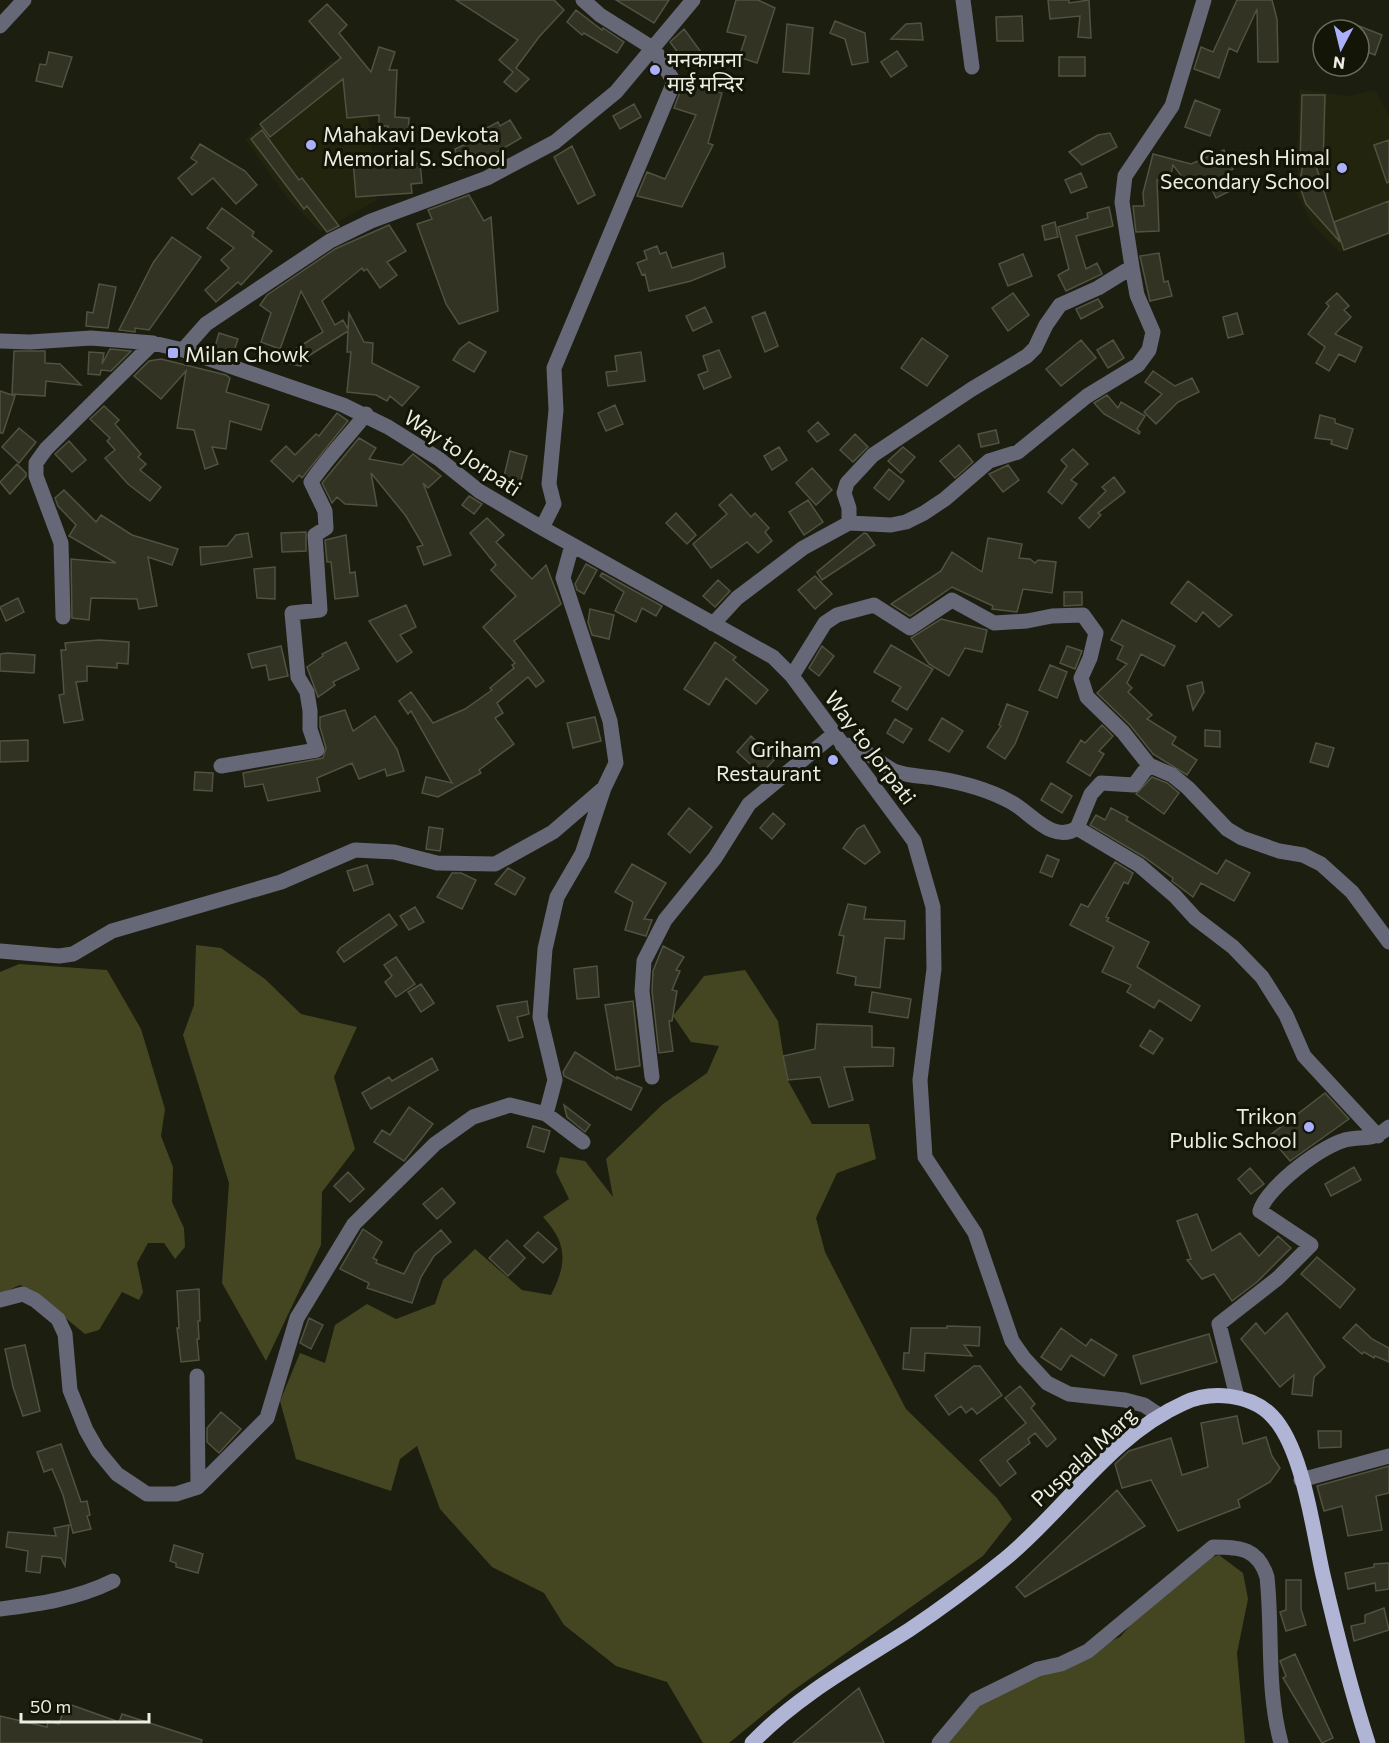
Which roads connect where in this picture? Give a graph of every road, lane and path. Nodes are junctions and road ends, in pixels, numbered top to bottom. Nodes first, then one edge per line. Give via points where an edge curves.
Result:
1 (24, 0) edge
2 (583, 0) edge
3 (693, 0) edge
4 (963, 0) edge
5 (1204, 0) edge
6 (0, 26) edge
7 (654, 49) junction
8 (972, 67) dead end
9 (1132, 267) junction
10 (0, 341) edge
11 (153, 343) junction
12 (183, 350) junction
13 (366, 414) junction
14 (849, 523) junction
15 (542, 528) junction
16 (572, 545) junction
17 (63, 617) dead end
18 (712, 624) junction
19 (792, 676) junction
20 (838, 740) junction
21 (1149, 765) junction
22 (221, 766) dead end
23 (604, 788) junction
24 (1077, 828) junction
25 (1389, 942) edge
26 (0, 951) edge
27 (652, 1077) dead end
28 (546, 1114) junction
29 (1384, 1131) edge
30 (583, 1143) dead end
31 (0, 1300) edge
32 (197, 1376) dead end
33 (1237, 1397) junction
34 (1159, 1415) junction
35 (1389, 1456) edge
36 (1301, 1480) junction
37 (198, 1487) junction
38 (113, 1581) dead end
39 (0, 1609) edge
40 (752, 1743) edge
41 (939, 1743) edge
42 (1281, 1743) edge
43 (1368, 1743) edge

1 - 6 street
2 - 7 street
3 - 7 street
4 - 8 street
5 - 9 street via 1173,106 1125,176 1122,202
7 - 12 street via 616,92 555,142 487,178 371,221 330,241 206,324
7 - 15 street via 674,82 554,368 556,410 549,484 554,504
9 - 14 street via 1060,305 1027,356 873,455 847,483 844,493
9 - 14 street via 1137,295 1153,332 1149,350 1138,365 1087,396 1018,452 989,461 945,499 906,522
10 - 11 street, Way to Jorpati via 91,338
11 - 12 street, Way to Jorpati
11 - 17 street via 36,463 36,476 61,543
12 - 13 street, Way to Jorpati
13 - 15 street, Way to Jorpati via 439,459 479,491
13 - 22 street via 311,482 325,511 326,528 315,535 320,610 292,613 298,677 307,692 310,729 317,750
14 - 18 street via 803,548 769,573
15 - 16 street, Way to Jorpati
16 - 18 street, Way to Jorpati
16 - 23 street via 563,578 610,720 616,763
18 - 19 street, Way to Jorpati via 773,657
19 - 20 street, Way to Jorpati
19 - 21 street via 825,623 864,605 874,604 910,628 952,600 994,623 1083,615 1096,633 1080,678 1087,697 1123,732
20 - 24 street via 901,773 986,791 1011,801 1052,830 1063,833
20 - 27 street via 749,804 715,858 664,920 644,962 642,991
20 - 34 street, Way to Jorpati via 914,840 933,907 934,969 920,1080 925,1157 975,1233 1012,1341 1047,1383 1069,1394 1144,1405
21 - 24 street via 1134,785 1101,783 1091,794
21 - 25 street via 1172,775 1227,829 1242,838 1321,864 1352,892
23 - 26 street via 553,832 495,864 437,863 394,852 356,850 280,882 112,931 73,954
23 - 28 street via 582,854 557,897 545,949 540,1017 555,1080
24 - 29 street via 1139,865 1195,918 1233,947 1262,977 1286,1015 1304,1056
28 - 30 street
28 - 37 street via 510,1105 473,1117 435,1144 354,1224 297,1318 267,1418
29 - 33 street via 1321,1151 1262,1201 1260,1211 1311,1245 1278,1278 1219,1324
31 - 37 street via 22,1294 58,1319 65,1334 70,1390 86,1430 117,1474 147,1494 176,1494
32 - 37 street
33 - 34 main road, Puspalal Marg via 1187,1401
33 - 36 main road, Puspalal Marg via 1270,1413 1285,1431
34 - 40 main road, Puspalal Marg via 1108,1456 1007,1557 955,1598 816,1688
35 - 36 street
36 - 43 main road, Puspalal Marg
38 - 39 street via 55,1603
41 - 42 street via 975,1700 1038,1669 1088,1651 1213,1548 1235,1547 1248,1551 1262,1563 1267,1577 1269,1667

